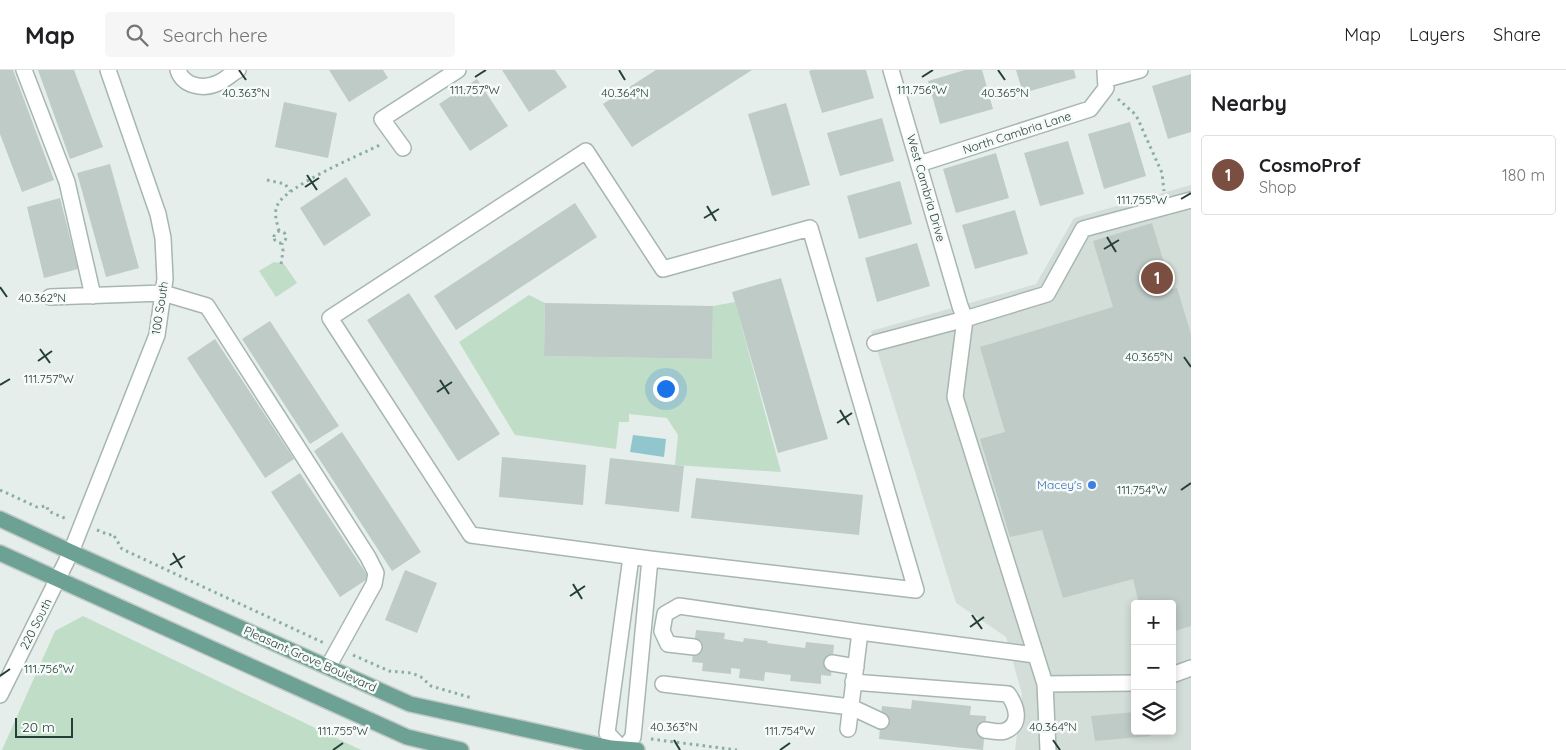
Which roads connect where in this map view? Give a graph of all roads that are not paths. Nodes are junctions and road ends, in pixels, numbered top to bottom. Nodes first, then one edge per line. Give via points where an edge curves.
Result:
1 (24, 70) edge
2 (108, 70) edge
3 (178, 70) edge
4 (238, 70) edge
5 (458, 70) edge
6 (891, 70) edge
7 (1140, 70) edge
8 (1106, 79) edge
9 (399, 143) road end
10 (919, 164) junction
11 (1191, 200) edge
12 (163, 293) junction
13 (93, 296) junction
14 (50, 297) dead end
15 (963, 312) junction
16 (875, 343) dead end
17 (0, 519) edge
18 (71, 552) junction
19 (0, 553) edge
20 (631, 556) junction
21 (650, 559) junction
22 (61, 573) junction
23 (860, 632) junction
24 (694, 647) tunnel mouth
25 (1035, 655) junction
26 (832, 663) tunnel mouth
27 (328, 667) junction
28 (1191, 668) edge
29 (854, 674) junction
30 (1176, 674) edge
31 (1131, 683) edge
32 (663, 684) dead end
33 (1045, 684) junction
34 (0, 695) edge
35 (612, 695) junction
36 (636, 700) junction
37 (851, 707) junction
38 (881, 720) tunnel mouth
39 (848, 728) dead end
40 (985, 730) tunnel mouth
41 (460, 750) edge
42 (627, 750) edge
43 (1048, 750) edge

1 - 13 street via 67,182
2 - 12 street, 100 South via 158,214 166,279
3 - 4 street via 180,76 199,87 217,84
5 - 9 street via 382,119
6 - 10 street, West Cambria Drive
7 - 8 street
8 - 10 street, North Cambria Lane via 1090,109
10 - 15 street, West Cambria Drive
11 - 15 street via 1083,229 1047,294
12 - 13 street
12 - 18 street, 100 South via 157,335
12 - 27 street via 207,306 376,574 374,584
13 - 14 street
15 - 16 street
15 - 25 street via 955,397
17 - 18 main road, Pleasant Grove Boulevard
18 - 22 street, 100 South
18 - 27 main road, Pleasant Grove Boulevard
19 - 22 main road
20 - 21 street
20 - 21 street via 471,535 330,318 586,151 662,269 810,228 916,590
20 - 35 street
21 - 36 street
22 - 34 street, 220 South
22 - 41 main road via 407,737
23 - 24 street via 679,606 665,614 662,630 668,644
23 - 25 street
23 - 29 street
25 - 33 street
26 - 29 street
27 - 42 main road, Pleasant Grove Boulevard via 410,704
28 - 30 street
29 - 37 street
29 - 40 street via 1008,694 1015,703 1017,719 1013,726 1004,732
31 - 33 street
32 - 37 street
33 - 43 street
35 - 36 street
35 - 42 street via 607,733
36 - 42 street via 633,736
37 - 38 street
37 - 39 street

